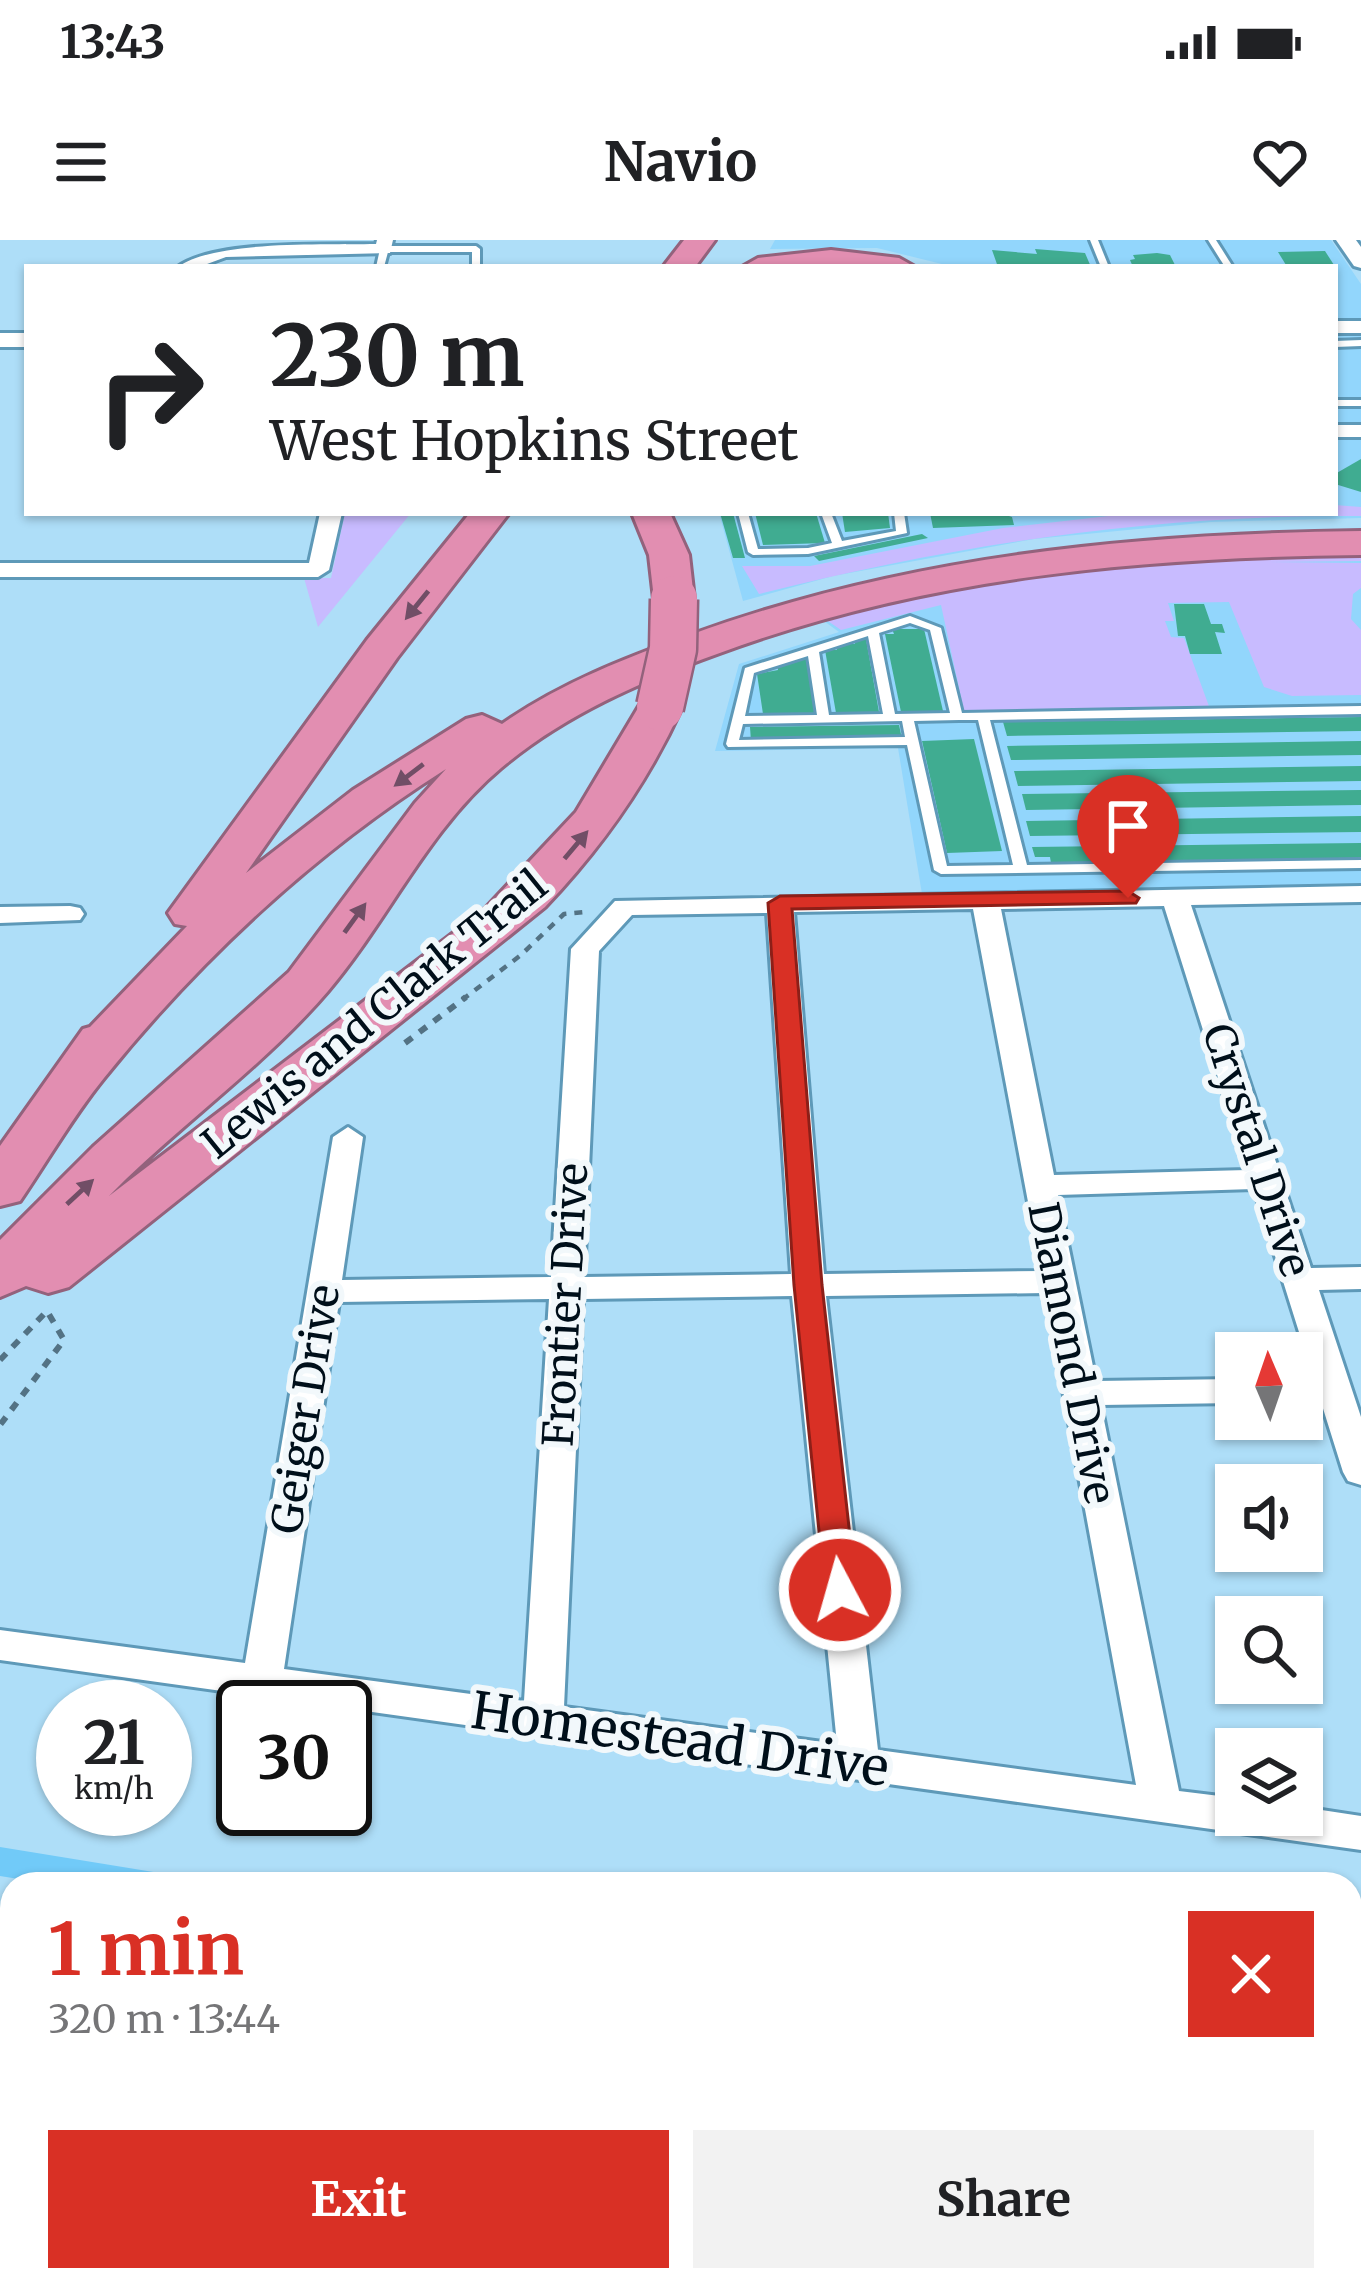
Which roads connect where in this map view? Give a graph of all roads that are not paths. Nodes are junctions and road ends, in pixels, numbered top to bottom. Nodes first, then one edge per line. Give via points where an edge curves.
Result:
1 (700, 240) edge
2 (1346, 240) edge
3 (217, 247) edge
4 (383, 252) edge
5 (1361, 262) edge
6 (192, 264) edge
7 (476, 264) edge
8 (681, 264) edge
9 (785, 264) edge
10 (874, 264) edge
11 (330, 516) edge
12 (488, 516) edge
13 (652, 516) edge
14 (744, 516) edge
15 (827, 516) edge
16 (899, 516) edge
17 (1361, 529) edge
18 (1361, 543) edge
19 (838, 545) junction
20 (0, 570) edge
21 (873, 630) junction
22 (813, 650) junction
23 (1361, 710) edge
24 (957, 717) junction
25 (983, 717) junction
26 (890, 718) junction
27 (907, 718) junction
28 (824, 719) junction
29 (737, 720) junction
30 (912, 741) junction
31 (1361, 864) edge
32 (1021, 869) junction
33 (1361, 894) edge
34 (1175, 897) junction
35 (985, 899) junction
36 (780, 903) junction
37 (70, 914) dead end
38 (0, 915) edge
39 (80, 1072) junction
40 (348, 1137) dead end
41 (1266, 1179) junction
42 (1040, 1185) junction
43 (0, 1188) edge
44 (0, 1277) edge
45 (1361, 1277) edge
46 (1299, 1279) junction
47 (1058, 1282) junction
48 (808, 1285) junction
49 (565, 1288) junction
50 (323, 1292) junction
51 (0, 1318) edge
52 (1308, 1332) edge
53 (1215, 1391) edge
54 (1080, 1393) junction
55 (1323, 1400) edge
56 (1361, 1472) edge
57 (0, 1645) edge
58 (255, 1680) edge
59 (262, 1680) edge
60 (372, 1696) edge
61 (544, 1720) junction
62 (859, 1764) junction
63 (1161, 1805) junction
64 (1361, 1834) edge

1 - 8 highway
2 - 5 street
3 - 4 street
3 - 6 street
4 - 7 lane via 476,249
9 - 10 highway
11 - 20 street via 317,570
12 -> 39 highway via 318,735
51 -> 13 highway, Lewis and Clark Trail, bridge via 111,1221 447,966 548,878 610,803 661,707 673,649 669,556
14 - 19 lane via 754,552
15 - 19 lane
16 - 19 lane via 902,532
17 -> 39 highway via 1173,533 975,556 779,601 595,673 436,754 292,858 198,939
44 -> 18 highway via 310,980 477,764 559,706 717,637 984,568 1183,547
21 - 22 lane
21 - 24 lane via 910,619 935,628
21 - 26 lane
22 - 28 lane
22 - 29 lane via 749,670
23 - 25 lane
24 - 25 lane
24 - 27 lane
25 - 32 lane
26 - 27 lane
26 - 28 lane
27 - 30 lane
28 - 29 lane
29 - 30 lane via 731,744
30 - 32 lane via 941,870
31 - 32 lane
33 - 34 street
34 - 35 street
34 - 41 street, Crystal Drive
35 - 36 street
35 - 42 street, Diamond Drive
36 - 48 street
36 - 49 street, Frontier Drive via 625,907 585,949
37 - 38 street
39 - 43 highway
40 - 50 street, Geiger Drive
41 - 42 street
41 - 46 street, Crystal Drive
42 - 47 street, Diamond Drive
45 - 46 street
46 - 52 street, Crystal Drive
47 - 48 street
47 - 54 street, Diamond Drive
48 - 49 street
48 - 62 street
49 - 50 street
49 - 61 street, Frontier Drive
50 - 59 street, Geiger Drive
53 - 54 street
54 - 63 street, Diamond Drive
55 - 56 street, Crystal Drive
57 - 58 street, Homestead Drive
60 - 61 street, Homestead Drive
61 - 62 street, Homestead Drive
62 - 63 street, Homestead Drive
63 - 64 street, Homestead Drive

